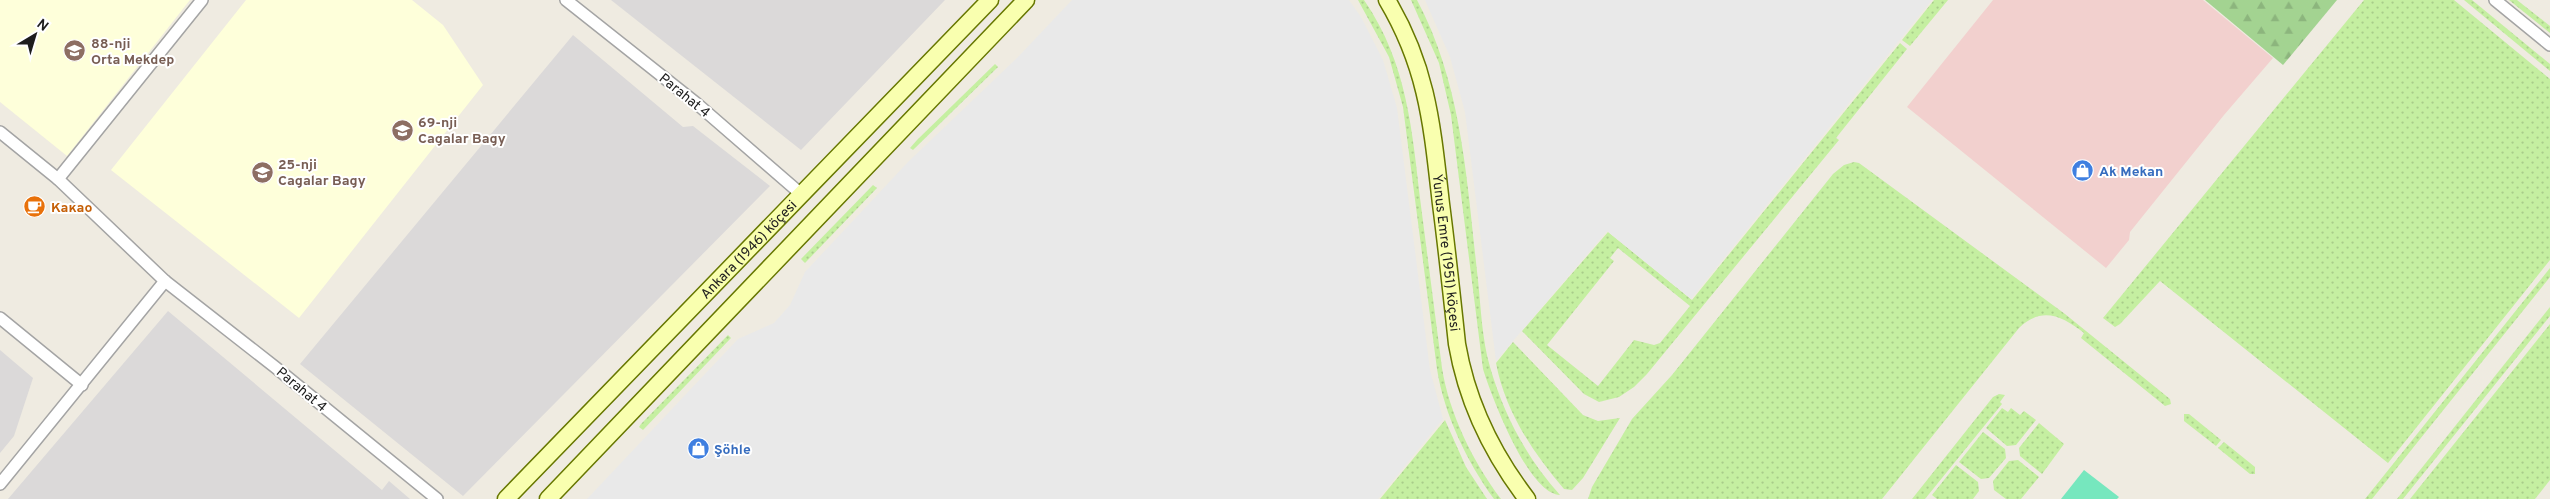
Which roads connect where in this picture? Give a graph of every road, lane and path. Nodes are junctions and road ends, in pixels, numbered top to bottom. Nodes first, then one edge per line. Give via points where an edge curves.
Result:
1 (202, 0) edge
2 (566, 0) edge
3 (990, 0) edge
4 (1026, 0) edge
5 (1387, 0) edge
6 (2495, 0) edge
7 (2550, 45) edge
8 (0, 132) edge
9 (58, 179) junction
10 (801, 194) junction
11 (165, 281) junction
12 (0, 318) edge
13 (82, 385) junction
14 (0, 484) edge
15 (437, 499) edge
16 (506, 499) edge
17 (548, 499) edge
18 (1526, 499) edge

1 - 9 street
2 - 10 street, Parahat 4 via 696,103
3 - 10 main road, Ankara (1946) köçesi
4 - 17 main road, Ankara (1946) köçesi
5 - 18 main road, Ýunus Emre (1951) köçesi via 1411,47 1426,93 1464,379 1483,431
6 - 7 street
8 - 9 street, Parahat 4
9 - 11 street, Parahat 4
10 - 16 main road, Ankara (1946) köçesi
11 - 13 street
11 - 15 street, Parahat 4
12 - 13 street
13 - 14 street

